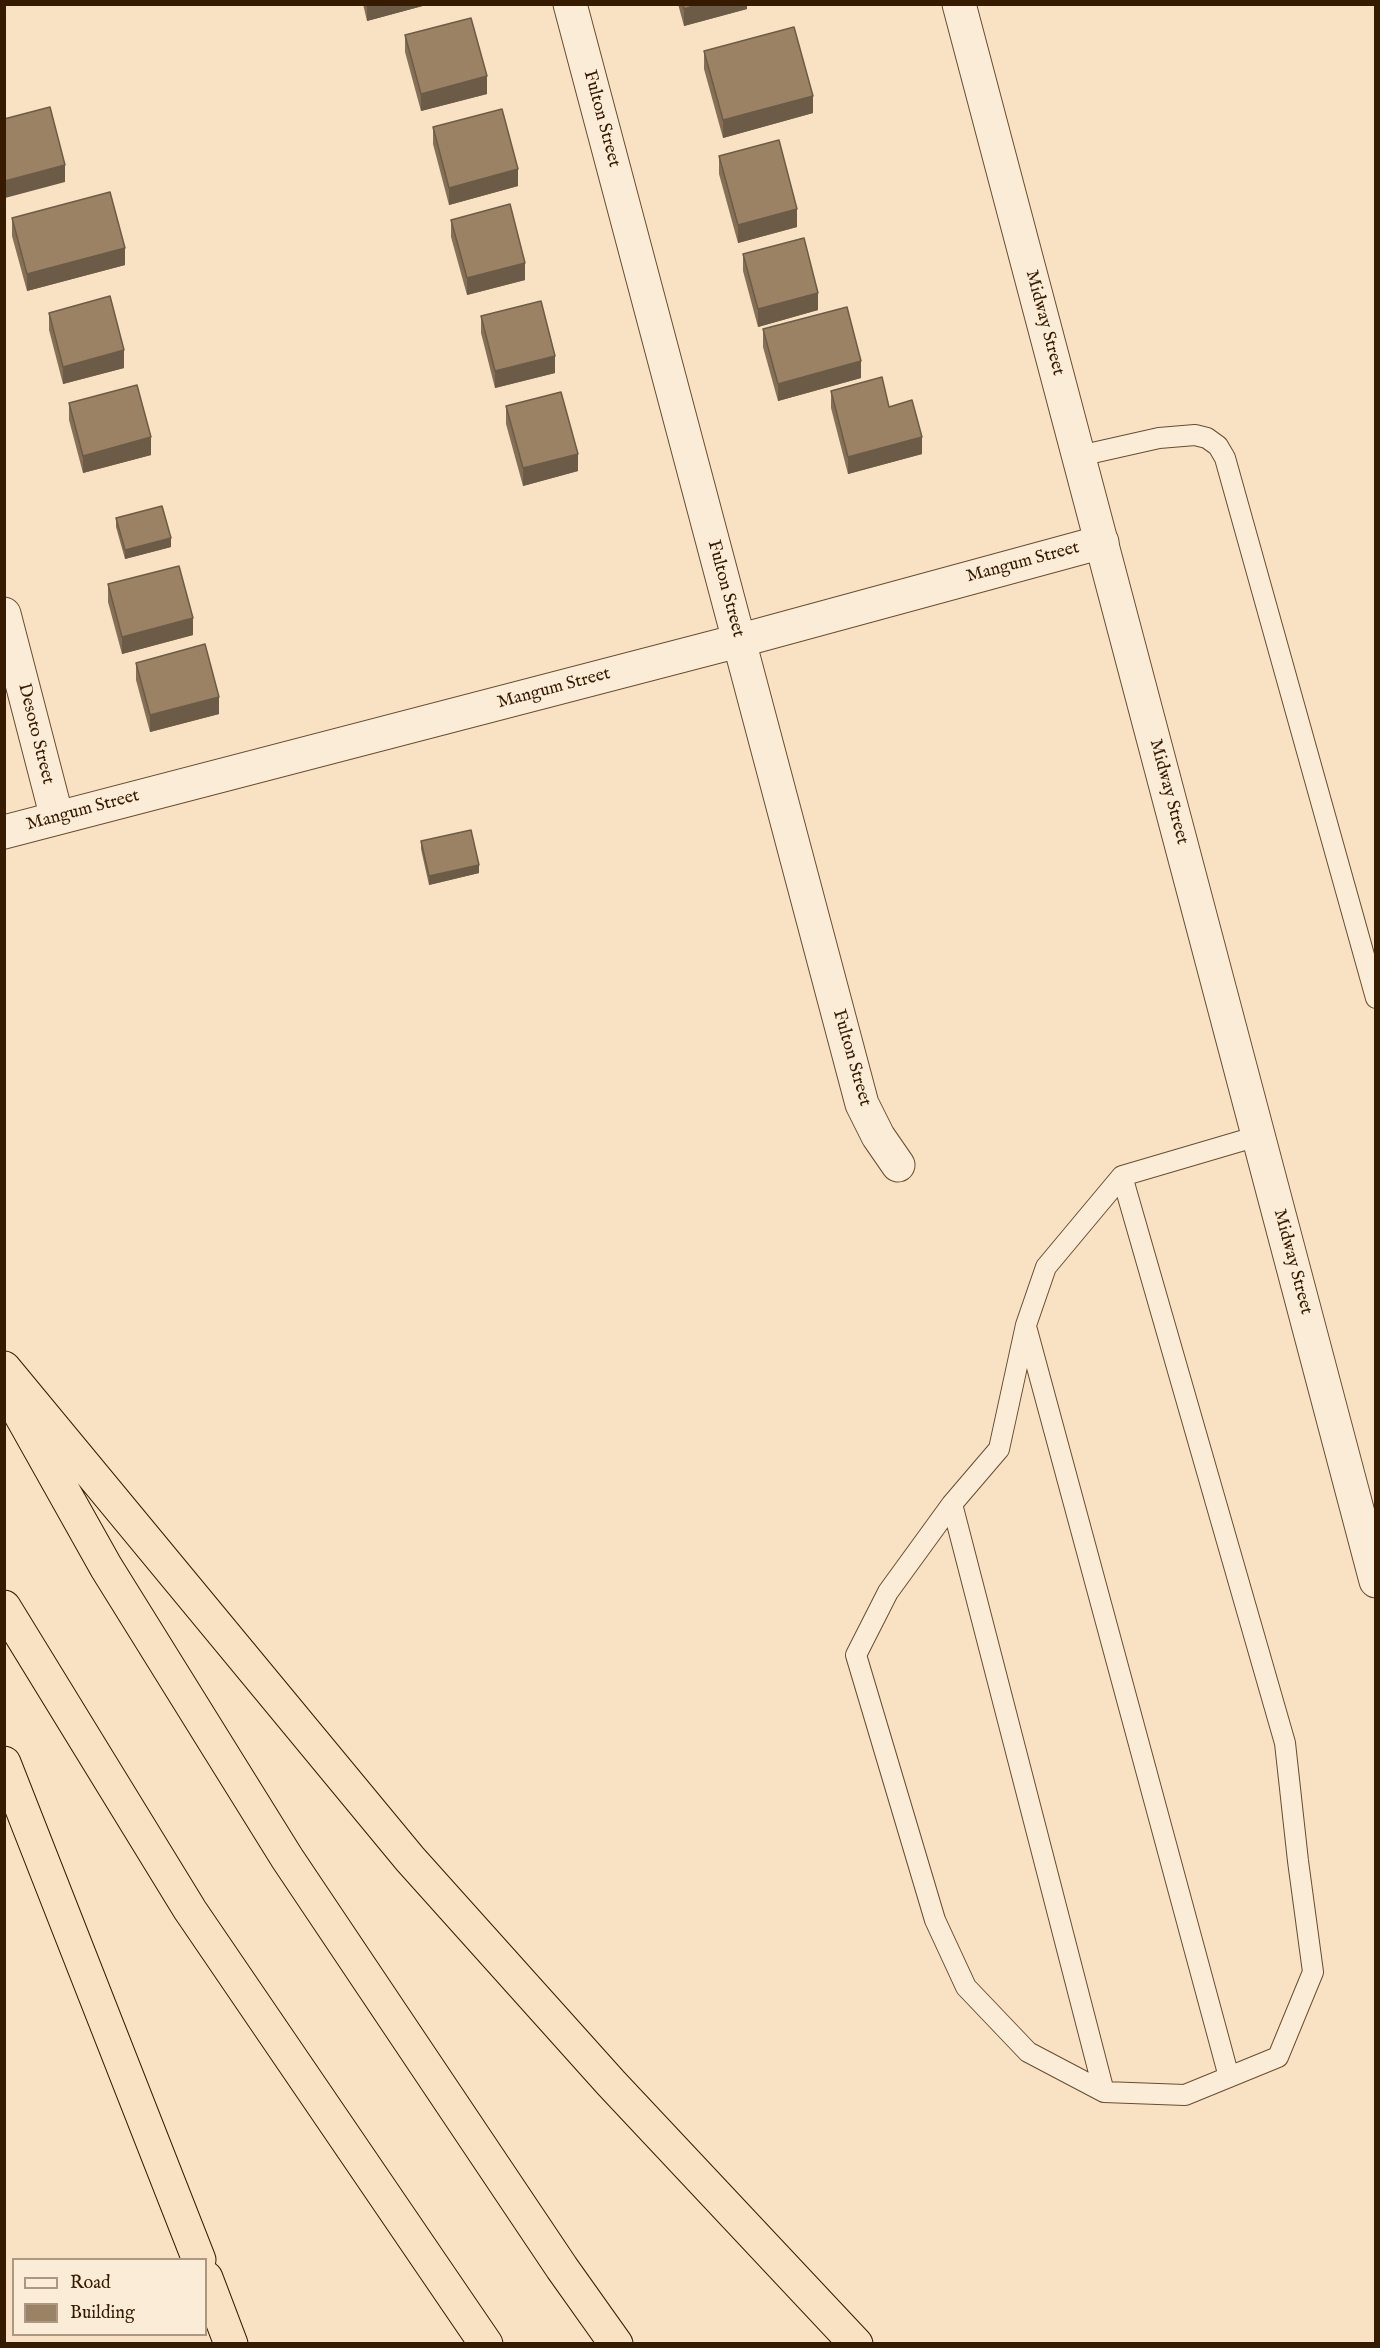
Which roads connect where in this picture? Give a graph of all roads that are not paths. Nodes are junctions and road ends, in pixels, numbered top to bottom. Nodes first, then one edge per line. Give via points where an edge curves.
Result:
1 (570, 4) edge
2 (959, 4) edge
3 (1079, 456) junction
4 (1102, 542) junction
5 (4, 614) edge
6 (738, 641) junction
7 (57, 818) junction
8 (4, 832) edge
9 (1376, 998) edge
10 (1258, 1136) junction
11 (898, 1165) dead end
12 (1122, 1176) junction
13 (1026, 1325) junction
14 (4, 1368) edge
15 (4, 1387) edge
16 (952, 1504) junction
17 (1376, 1581) edge
18 (4, 1607) edge
19 (4, 1763) edge
20 (1229, 2077) junction
21 (1104, 2092) junction
22 (199, 2258) edge
23 (207, 2281) edge
24 (231, 2343) edge
25 (486, 2343) edge
26 (616, 2343) edge
27 (856, 2343) edge

1 - 6 street, Fulton Street
2 - 3 street, Midway Street
3 - 4 street, Midway Street
3 - 9 lane via 1159,438 1195,435 1218,446 1225,458
4 - 6 street, Mangum Street
4 - 10 street, Midway Street
5 - 7 street, Desoto Street
6 - 7 street, Mangum Street
6 - 11 street, Fulton Street via 862,1104
7 - 8 street, Mangum Street
10 - 12 lane
10 - 17 street, Midway Street
12 - 13 lane via 1046,1267
12 - 20 lane via 1285,1743 1313,1972 1278,2057
13 - 16 lane via 999,1449
13 - 20 lane
14 - 27 highway via 410,1859 611,2083
15 - 26 highway via 106,1567 287,1858
16 - 21 lane
16 - 21 lane via 888,1592 856,1655 935,1920 966,1987 1028,2052
18 - 25 highway via 190,1910
19 - 22 highway
20 - 21 lane via 1185,2095
23 - 24 highway

